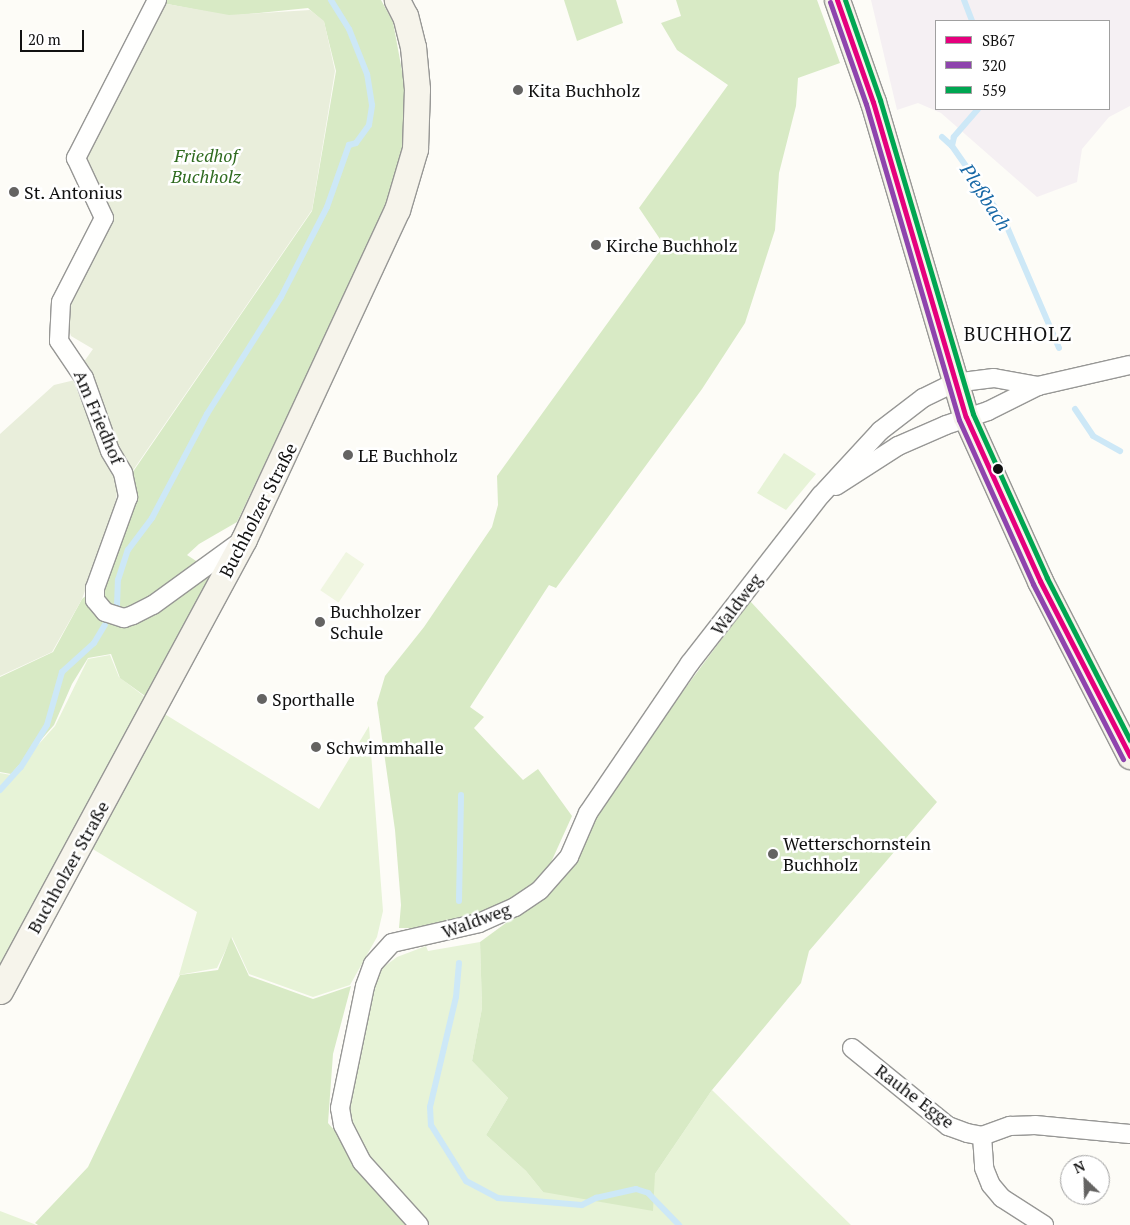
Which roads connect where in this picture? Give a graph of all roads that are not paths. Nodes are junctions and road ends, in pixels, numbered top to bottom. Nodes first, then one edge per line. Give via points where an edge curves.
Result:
1 (157, 0) edge
2 (397, 0) edge
3 (836, 0) edge
4 (1130, 365) edge
5 (954, 383) junction
6 (1038, 386) junction
7 (966, 417) junction
8 (821, 495) junction
9 (244, 539) junction
10 (1130, 756) edge
11 (0, 991) edge
12 (852, 1048) dead end
13 (1130, 1134) edge
14 (982, 1136) junction
15 (419, 1225) edge
16 (1044, 1225) edge

1 - 9 street, Am Friedhof via 76,158 104,218 61,302 59,341 84,378 110,451 123,473 128,497 95,588 95,600 106,612 124,618 133,615 153,605
2 - 9 street, Buchholzer Straße via 405,16 414,52 417,89 414,149 397,210
3 - 5 street via 874,102
4 - 6 street
5 - 6 street, Waldweg via 994,378
5 - 7 street
5 - 8 street, Waldweg via 923,398 880,432
6 - 7 street, Waldweg via 988,412
7 - 8 street, Waldweg via 898,446
7 - 10 street via 1040,582
8 - 15 street, Waldweg via 690,663 588,813 569,857 540,890 515,907 479,923 392,943 373,964 365,986 340,1108 343,1125 362,1162
9 - 11 street, Buchholzer Straße
12 - 14 street, Rauhe Egge via 948,1126
13 - 14 street via 1035,1125 1010,1126
14 - 16 street via 984,1168 991,1185 1002,1198

